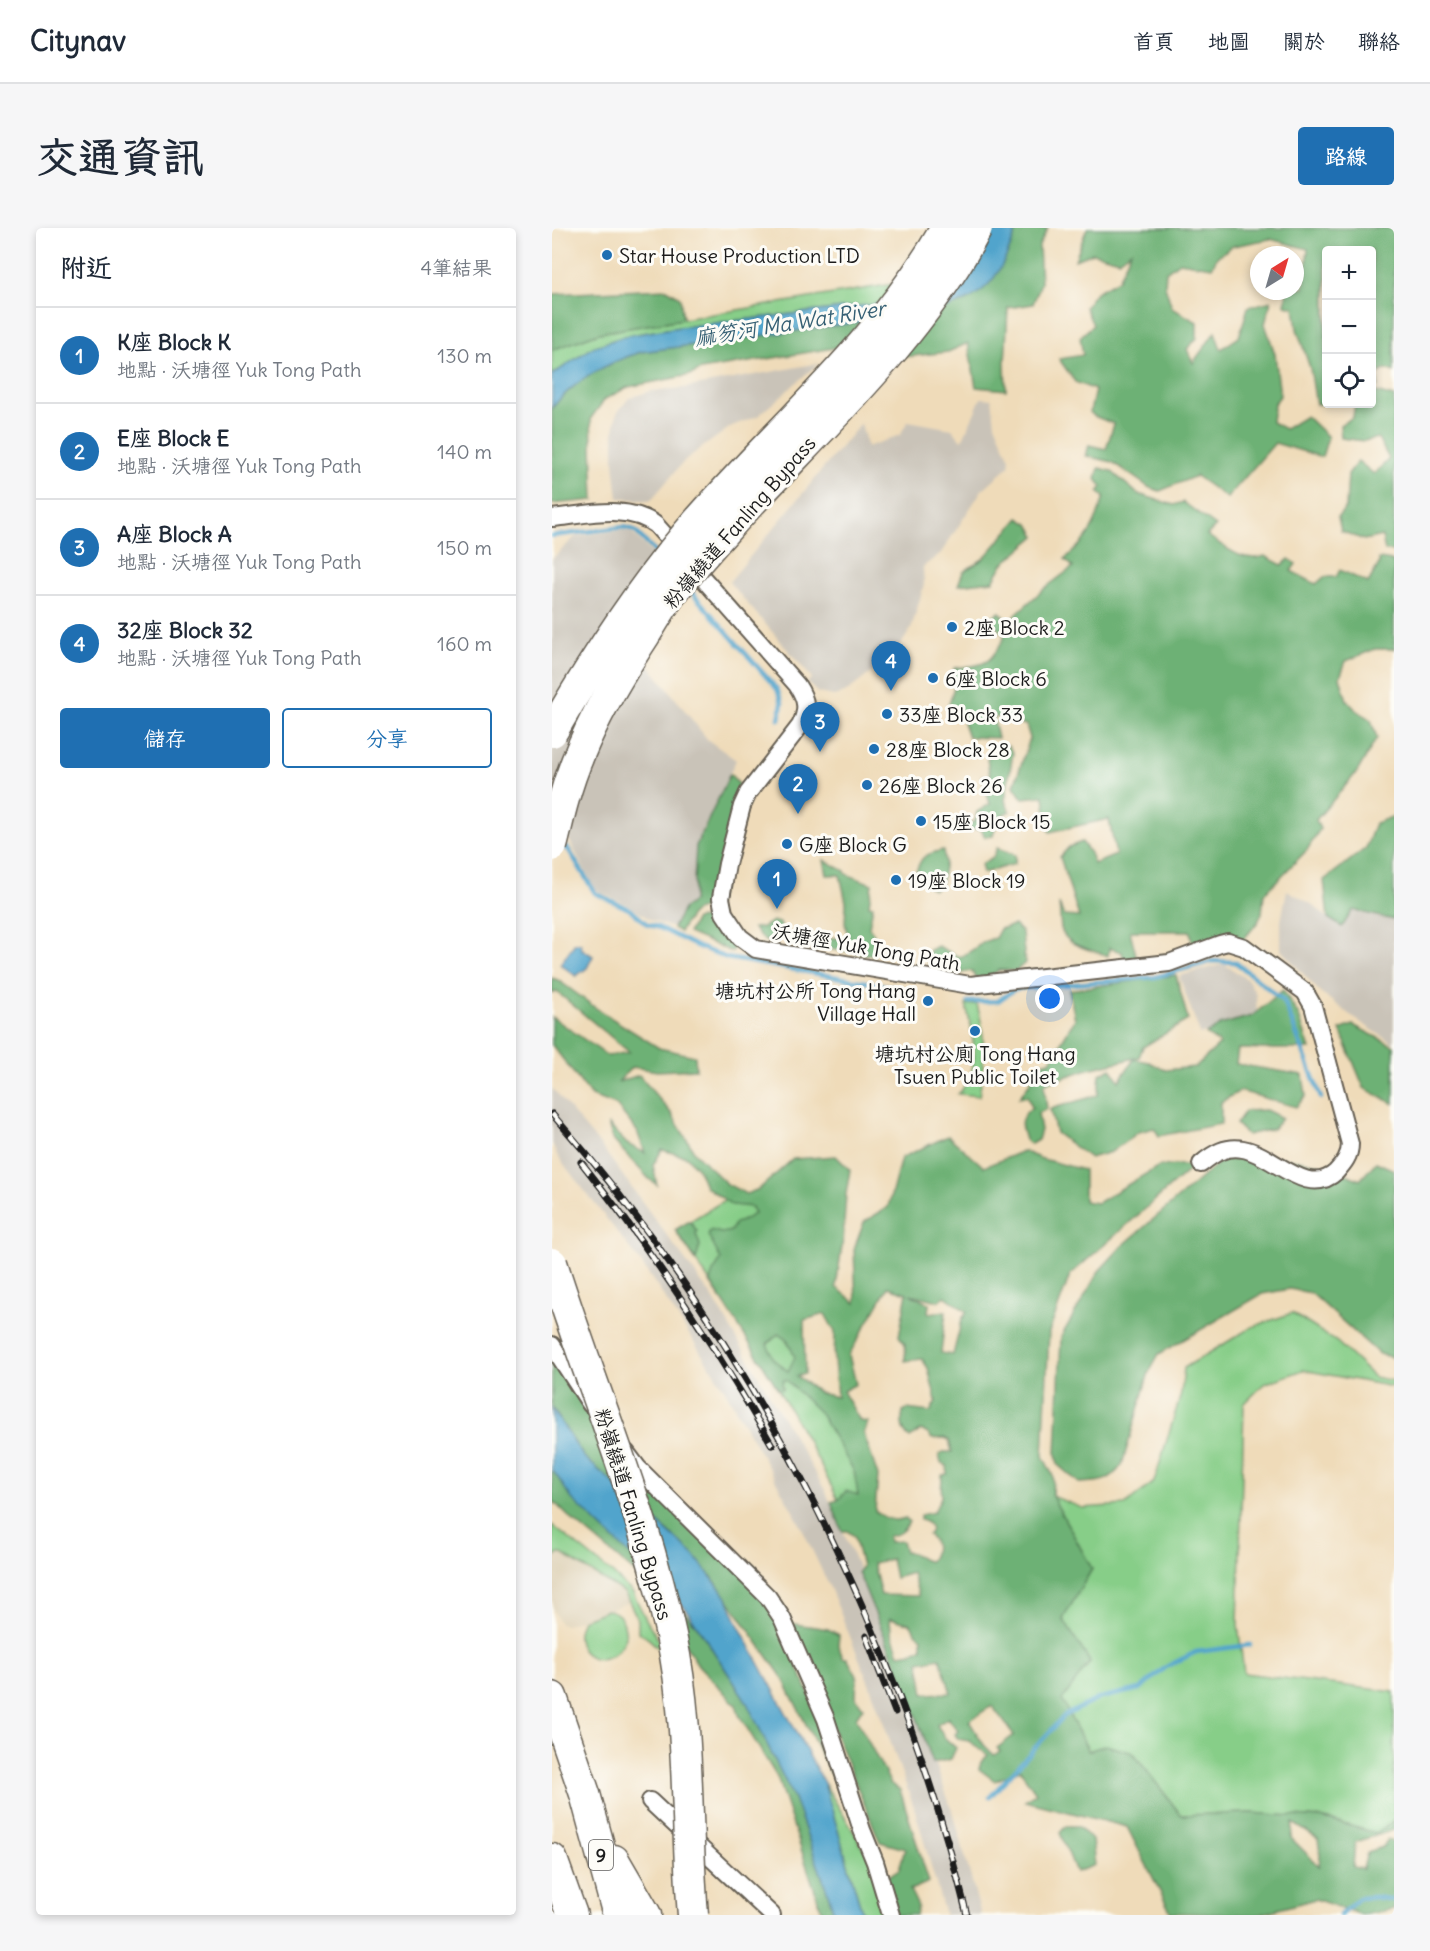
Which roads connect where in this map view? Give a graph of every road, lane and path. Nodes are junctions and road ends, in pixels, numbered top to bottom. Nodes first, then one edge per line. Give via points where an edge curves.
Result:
1 (946, 228) edge
2 (978, 228) edge
3 (552, 518) edge
4 (552, 732) edge
5 (552, 846) edge
6 (1201, 1164) dead end
7 (552, 1263) edge
8 (552, 1345) edge
9 (552, 1697) edge
10 (585, 1794) junction
11 (650, 1801) dead end
12 (552, 1859) edge
13 (572, 1915) edge
14 (618, 1915) edge
15 (646, 1915) edge
16 (693, 1915) edge
17 (772, 1915) edge
18 (891, 1915) edge

1 - 4 highway, 粉嶺繞道 Fanling Bypass, bridge via 903,293 855,354 710,509 651,579 611,634
2 - 5 highway, 粉嶺繞道 Fanling Bypass, bridge via 944,284 909,330 671,595 634,651 580,753
3 - 6 street, 沃塘徑 Yuk Tong Path via 621,512 638,515 656,525 806,700 806,714 800,726 748,793 727,864 721,898 724,913 740,937 756,949 970,985 1169,963 1220,944 1236,944 1308,996 1350,1144 1343,1164 1320,1181 1302,1178 1243,1149 1219,1151
7 - 16 highway, 粉嶺繞道 Fanling Bypass, bridge via 652,1558 672,1636 681,1700
8 - 18 street via 638,1468 768,1597 782,1618 826,1719
9 - 10 highway, 9
10 - 14 highway, 9
10 - 15 highway
11 - 17 street
12 - 13 highway

